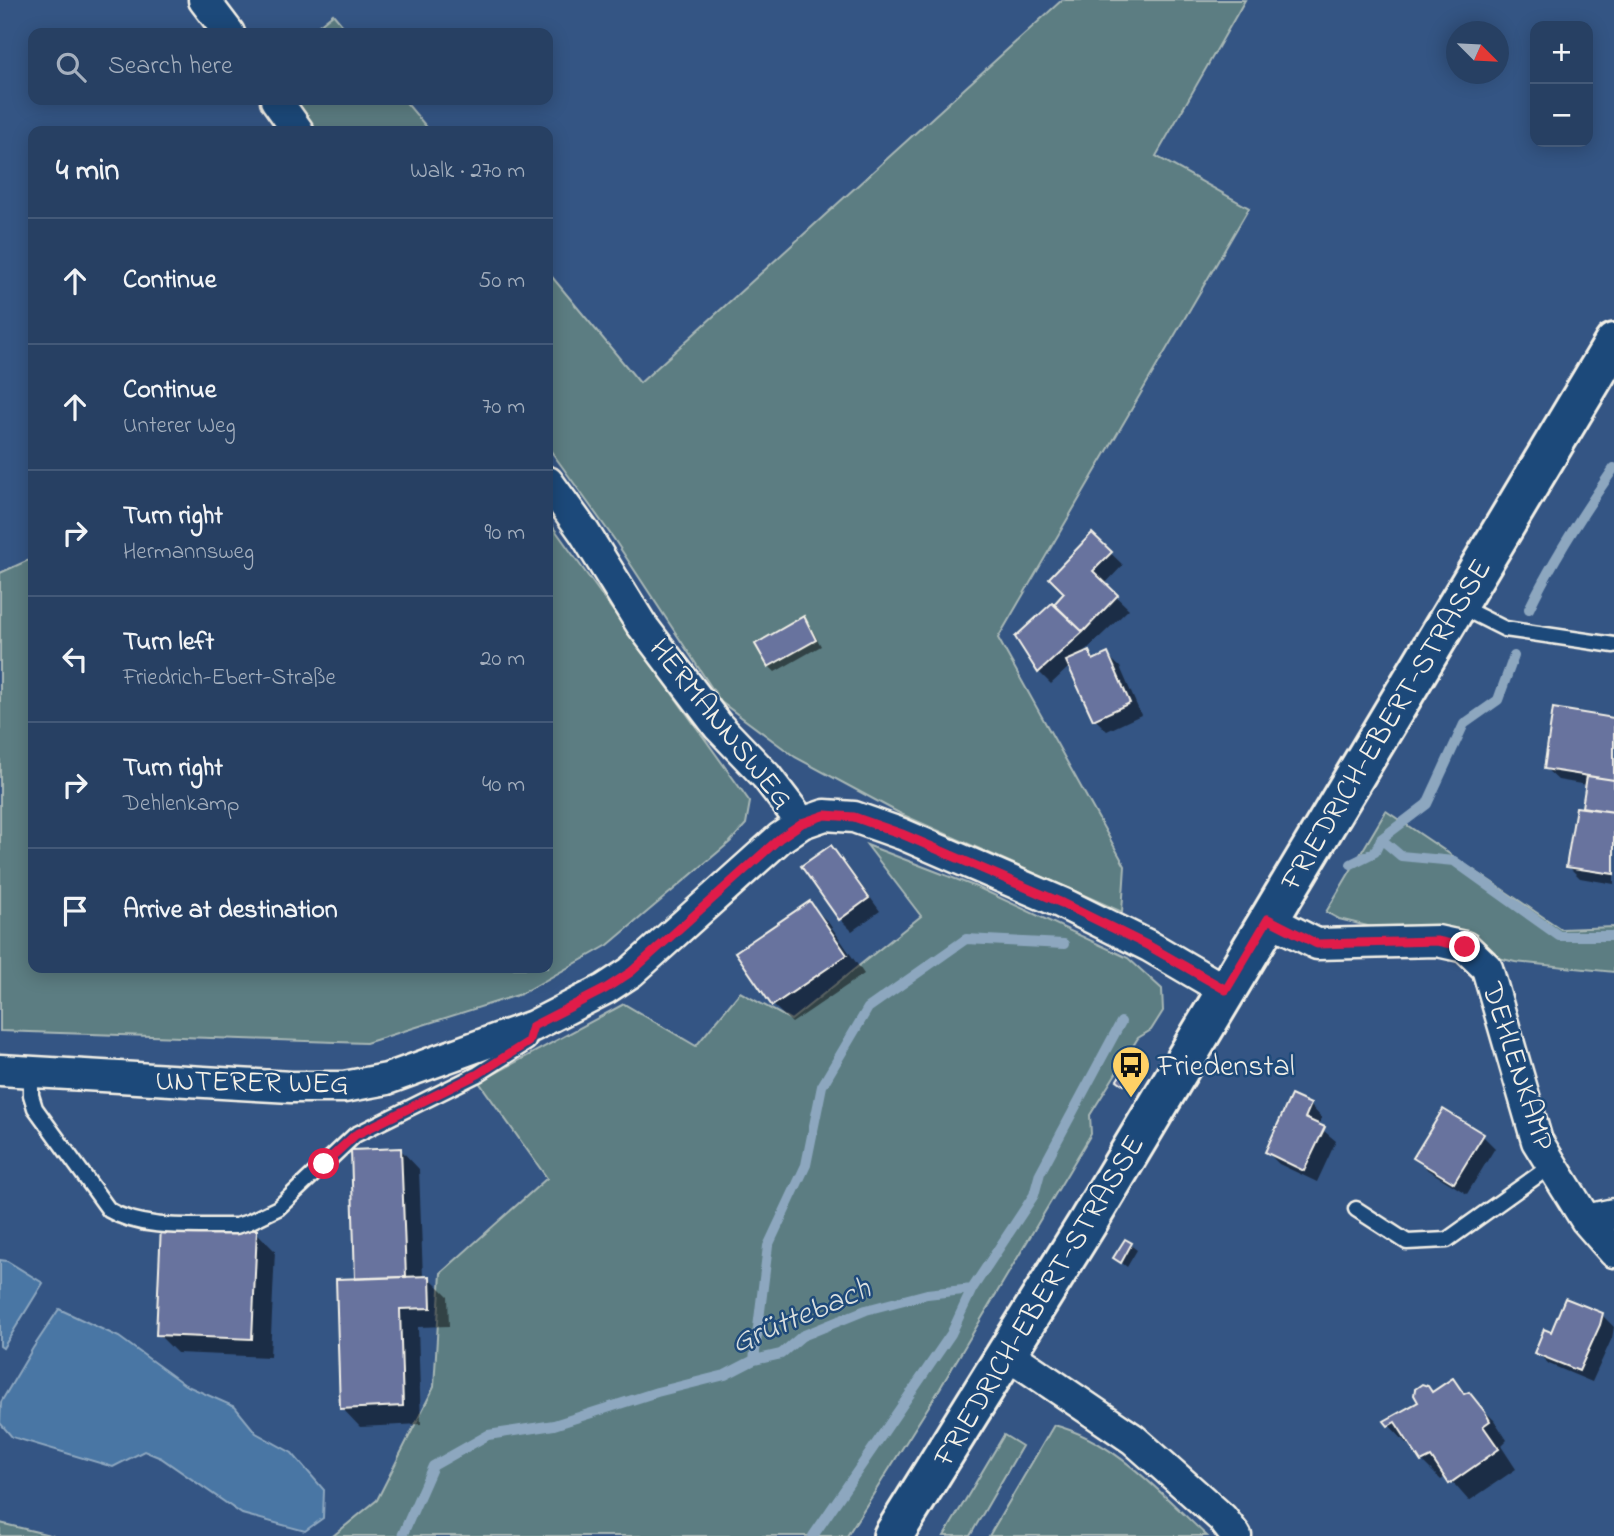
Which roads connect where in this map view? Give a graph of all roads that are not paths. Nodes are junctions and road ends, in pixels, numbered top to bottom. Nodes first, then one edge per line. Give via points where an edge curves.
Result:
1 (204, 0) edge
2 (225, 28) edge
3 (280, 105) edge
4 (294, 126) edge
5 (1614, 343) edge
6 (553, 489) edge
7 (1456, 604) junction
8 (1614, 645) edge
9 (802, 823) junction
10 (1268, 919) junction
11 (1226, 990) junction
12 (533, 1026) junction
13 (0, 1070) edge
14 (31, 1071) junction
15 (1552, 1165) junction
16 (1356, 1209) dead end
17 (1600, 1217) edge
18 (1614, 1252) edge
19 (1008, 1354) junction
20 (893, 1536) edge
21 (1236, 1536) edge

1 - 2 street
3 - 4 street
5 - 7 main road, FRIEDRICH-EBERT-STRASSE
6 - 9 street, HERMANNSWEG via 641,624 718,726 766,776
7 - 8 lane via 1504,629
7 - 10 main road, FRIEDRICH-EBERT-STRASSE
9 - 11 street, HERMANNSWEG via 825,815 854,817 902,834 1062,903
9 - 12 street, UNTERER WEG via 631,972
10 - 11 main road, FRIEDRICH-EBERT-STRASSE
10 - 15 street, DEHLENKAMP via 1317,944 1437,941 1465,947 1487,968 1537,1141
11 - 19 main road, FRIEDRICH-EBERT-STRASSE
12 - 14 street, UNTERER WEG via 387,1079 344,1087
12 - 14 lane via 528,1042 478,1074 355,1135 278,1208 236,1226 139,1223 109,1210 36,1108
13 - 14 street, UNTERER WEG
15 - 16 lane via 1447,1240 1408,1242
15 - 17 street, DEHLENKAMP
17 - 18 street, DEHLENKAMP
19 - 20 main road, FRIEDRICH-EBERT-STRASSE
19 - 21 street via 1133,1438

